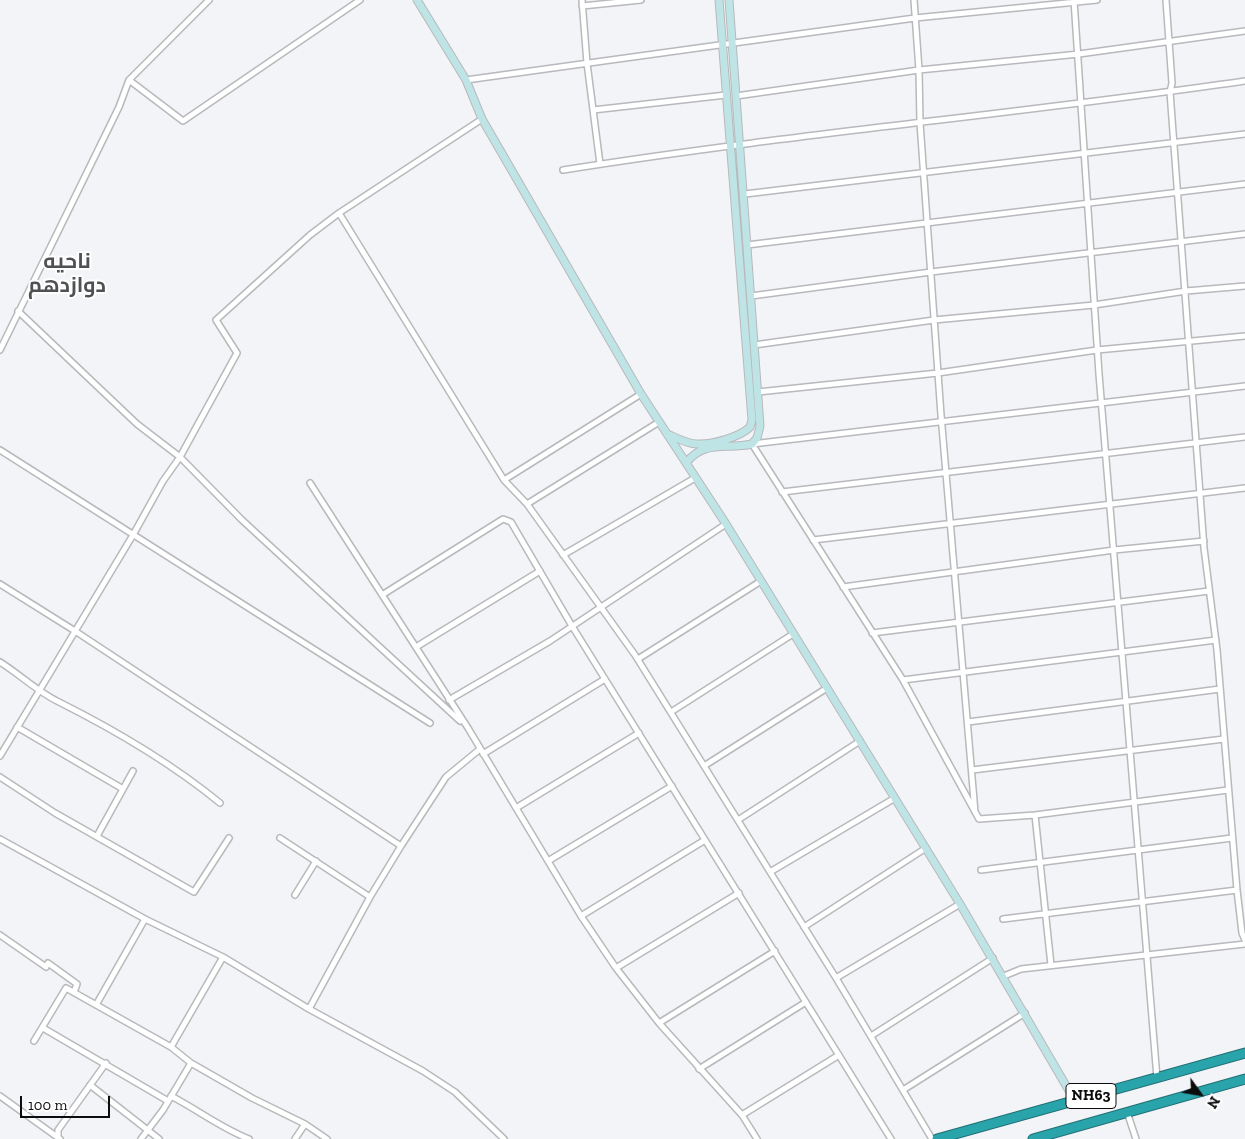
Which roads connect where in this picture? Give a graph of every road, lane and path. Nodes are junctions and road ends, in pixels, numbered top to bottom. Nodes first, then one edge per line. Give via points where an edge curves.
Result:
1 (209, 0) edge
2 (360, 0) edge
3 (417, 0) edge
4 (641, 0) edge
5 (719, 0) edge
6 (729, 0) edge
7 (914, 0) edge
8 (1097, 0) edge
9 (1166, 0) edge
10 (1074, 2) edge
11 (582, 3) edge
12 (915, 18) junction
13 (1245, 31) edge
14 (732, 42) junction
15 (722, 43) junction
16 (1170, 43) junction
17 (1079, 54) junction
18 (587, 63) junction
19 (919, 70) junction
20 (129, 80) junction
21 (466, 80) junction
22 (1245, 80) edge
23 (1170, 92) junction
24 (726, 95) junction
25 (736, 96) junction
26 (1080, 104) junction
27 (593, 110) junction
28 (482, 119) junction
29 (920, 123) junction
30 (1245, 134) edge
31 (1174, 143) junction
32 (740, 146) junction
33 (731, 147) junction
34 (1083, 152) junction
35 (600, 164) junction
36 (562, 170) dead end
37 (924, 173) junction
38 (1245, 184) edge
39 (1178, 193) junction
40 (745, 194) junction
41 (1087, 204) junction
42 (339, 213) junction
43 (927, 223) junction
44 (1245, 234) edge
45 (1182, 242) junction
46 (747, 245) junction
47 (1090, 254) junction
48 (931, 272) junction
49 (1245, 286) edge
50 (1186, 291) junction
51 (750, 296) junction
52 (1094, 305) junction
53 (18, 311) junction
54 (934, 320) junction
55 (3, 336) edge
56 (1245, 336) edge
57 (1190, 342) junction
58 (754, 345) junction
59 (0, 350) edge
60 (1097, 350) junction
61 (938, 373) junction
62 (1245, 386) edge
63 (758, 392) junction
64 (1194, 392) junction
65 (641, 394) junction
66 (1101, 402) junction
67 (659, 422) junction
68 (942, 423) junction
69 (667, 434) junction
70 (1245, 437) edge
71 (1198, 443) junction
72 (752, 444) junction
73 (0, 450) edge
74 (1106, 454) junction
75 (180, 457) junction
76 (686, 463) junction
77 (946, 472) junction
78 (695, 478) junction
79 (504, 480) junction
80 (310, 483) dead end
81 (1245, 488) edge
82 (782, 492) junction
83 (1201, 493) junction
84 (527, 504) junction
85 (1110, 504) junction
86 (950, 522) junction
87 (726, 524) junction
88 (133, 535) junction
89 (813, 540) junction
90 (1204, 541) junction
91 (1114, 550) junction
92 (563, 555) junction
93 (540, 571) junction
94 (955, 571) junction
95 (761, 581) junction
96 (0, 584) edge
97 (843, 587) junction
98 (1209, 591) junction
99 (382, 595) junction
100 (1118, 601) junction
101 (601, 608) junction
102 (959, 621) junction
103 (572, 626) junction
104 (75, 631) junction
105 (872, 633) junction
106 (793, 634) junction
107 (1216, 640) junction
108 (416, 647) junction
109 (1123, 652) junction
110 (638, 659) junction
111 (0, 662) edge
112 (963, 672) junction
113 (605, 679) junction
114 (902, 680) junction
115 (827, 688) junction
116 (40, 689) junction
117 (1220, 689) junction
118 (449, 700) junction
119 (1127, 701) junction
120 (671, 712) junction
121 (968, 722) junction
122 (430, 723) dead end
123 (16, 727) junction
124 (468, 728) junction
125 (638, 733) junction
126 (1224, 739) junction
127 (860, 741) junction
128 (1131, 750) junction
129 (482, 751) junction
130 (0, 756) edge
131 (704, 766) junction
132 (972, 770) junction
133 (133, 772) dead end
134 (0, 777) edge
135 (672, 786) junction
136 (123, 789) junction
137 (1228, 790) junction
138 (895, 798) junction
139 (1135, 801) junction
140 (220, 803) dead end
141 (516, 808) junction
142 (975, 814) junction
143 (1035, 815) junction
144 (738, 820) junction
145 (97, 836) junction
146 (229, 838) dead end
147 (280, 838) dead end
148 (1232, 838) junction
149 (0, 839) edge
150 (705, 840) junction
151 (401, 846) junction
152 (926, 848) junction
153 (1139, 850) junction
154 (316, 861) junction
155 (548, 861) junction
156 (1040, 863) junction
157 (981, 870) dead end
158 (770, 872) junction
159 (1237, 890) junction
160 (739, 893) junction
161 (294, 895) dead end
162 (370, 897) junction
163 (1143, 900) junction
164 (960, 904) junction
165 (1045, 913) junction
166 (581, 916) junction
167 (1003, 918) dead end
168 (146, 919) junction
169 (804, 927) junction
170 (0, 935) edge
171 (1245, 942) edge
172 (775, 951) junction
173 (1147, 954) junction
174 (223, 957) junction
175 (993, 958) junction
176 (1051, 965) junction
177 (616, 968) junction
178 (1004, 976) junction
179 (836, 978) junction
180 (74, 992) junction
181 (806, 1002) junction
182 (96, 1005) junction
183 (309, 1009) junction
184 (1025, 1013) junction
185 (659, 1023) junction
186 (43, 1028) junction
187 (871, 1036) junction
188 (34, 1042) dead end
189 (171, 1047) junction
190 (1245, 1053) edge
191 (839, 1056) junction
192 (106, 1063) junction
193 (192, 1063) junction
194 (699, 1069) junction
195 (1157, 1078) junction
196 (1245, 1079) edge
197 (90, 1085) junction
198 (903, 1090) junction
199 (0, 1096) edge
200 (170, 1098) junction
201 (1075, 1100) junction
202 (1127, 1111) junction
203 (742, 1115) junction
204 (305, 1124) junction
205 (148, 1130) junction
206 (59, 1138) edge
207 (141, 1139) edge
208 (159, 1139) edge
209 (249, 1139) edge
210 (296, 1139) edge
211 (327, 1139) edge
212 (504, 1139) edge
213 (758, 1139) edge
214 (891, 1139) edge
215 (932, 1139) edge
216 (937, 1139) edge
217 (1033, 1139) edge
218 (1136, 1139) edge

1 - 20 street
2 - 20 street via 183,121
3 - 21 street
4 - 11 street
5 - 15 street
6 - 14 street
7 - 12 street
8 - 10 street
9 - 16 street
10 - 12 street
10 - 17 street
11 - 18 street
12 - 14 street
12 - 19 street
13 - 16 street
14 - 15 street
14 - 25 street
15 - 18 street
15 - 24 street
16 - 17 street
16 - 23 street
17 - 19 street
17 - 26 street
18 - 21 street
18 - 27 street
19 - 25 street
19 - 29 street
20 - 53 street via 119,108
21 - 28 street
22 - 23 street
23 - 26 street
23 - 31 street
24 - 27 street
24 - 33 street
25 - 32 street
26 - 29 street
26 - 34 street
27 - 35 street
28 - 42 street
28 - 65 street
29 - 32 street
29 - 37 street
30 - 31 street
31 - 34 street
31 - 39 street
32 - 33 street
32 - 40 street
33 - 35 street
33 - 69 street via 751,424 741,434 705,444
34 - 37 street
34 - 41 street
35 - 36 street
37 - 40 street
37 - 43 street
38 - 39 street
39 - 41 street
39 - 45 street
40 - 46 street
41 - 43 street
41 - 47 street
42 - 75 street via 216,320 237,353
42 - 79 street
43 - 46 street
43 - 48 street
44 - 45 street
45 - 47 street
45 - 50 street
46 - 51 street
47 - 48 street
47 - 52 street
48 - 51 street
48 - 54 street
49 - 50 street
50 - 52 street
50 - 57 street
51 - 58 street
52 - 54 street
52 - 60 street
53 - 55 street
53 - 75 street via 137,424
54 - 58 street
54 - 61 street
55 - 59 street
56 - 57 street
57 - 60 street
57 - 64 street
58 - 63 street
60 - 61 street
60 - 66 street
61 - 63 street
61 - 68 street
62 - 64 street
63 - 72 street via 759,432
64 - 66 street
64 - 71 street
65 - 67 street
65 - 79 street
66 - 68 street
66 - 74 street
67 - 69 street
67 - 84 street
68 - 72 street
68 - 77 street
69 - 76 street
70 - 71 street
71 - 74 street
71 - 83 street
72 - 76 street via 706,448 696,452
72 - 82 street
73 - 88 street
74 - 77 street
74 - 85 street
75 - 88 street
75 - 124 street via 242,520
76 - 78 street
77 - 82 street
77 - 86 street
78 - 87 street
78 - 92 street
79 - 84 street
80 - 99 street
81 - 83 street
82 - 89 street
83 - 85 street
83 - 90 street
84 - 92 street
85 - 86 street
85 - 91 street
86 - 89 street
86 - 94 street
87 - 95 street
87 - 101 street
88 - 104 street
88 - 122 street
89 - 97 street
90 - 91 street
90 - 98 street
91 - 94 street
91 - 100 street
92 - 101 street
93 - 99 street via 511,522 503,519
93 - 103 street
93 - 108 street
94 - 97 street
94 - 102 street
95 - 106 street
95 - 110 street
96 - 104 street
97 - 105 street
98 - 100 street
98 - 107 street
99 - 108 street
100 - 102 street
100 - 109 street
101 - 103 street
101 - 110 street
102 - 105 street
102 - 112 street
103 - 113 street
103 - 118 street
104 - 116 street
104 - 151 street
105 - 114 street
106 - 115 street
106 - 120 street
107 - 109 street
107 - 117 street
108 - 118 street
109 - 112 street
109 - 119 street
110 - 120 street
111 - 116 street
112 - 114 street
112 - 121 street
113 - 125 street
113 - 129 street
114 - 142 street
115 - 127 street
115 - 131 street
116 - 123 street
116 - 140 street via 131,740 186,775
117 - 119 street
117 - 126 street
118 - 124 street
119 - 121 street
119 - 128 street
120 - 131 street
121 - 132 street
123 - 130 street
123 - 136 street
124 - 129 street
125 - 135 street
125 - 141 street
126 - 128 street
126 - 137 street
127 - 138 street
127 - 144 street
128 - 132 street
128 - 139 street
129 - 141 street
129 - 151 street via 446,778
131 - 144 street
132 - 142 street
133 - 136 street
134 - 145 street
135 - 150 street
135 - 155 street
136 - 145 street
137 - 139 street
137 - 148 street
138 - 152 street
138 - 158 street
139 - 143 street
139 - 153 street
141 - 155 street
142 - 143 street via 982,820
143 - 156 street
144 - 158 street
145 - 146 street via 194,892
147 - 154 street
148 - 153 street
148 - 159 street
149 - 168 street
150 - 160 street
150 - 166 street
151 - 162 street
152 - 164 street
152 - 169 street
153 - 156 street
153 - 163 street
154 - 161 street
154 - 162 street
155 - 166 street
156 - 157 street
156 - 165 street
158 - 169 street
159 - 163 street
159 - 171 street
160 - 172 street
160 - 177 street
162 - 183 street
163 - 165 street
163 - 173 street
164 - 175 street
164 - 179 street
165 - 167 street
165 - 176 street
166 - 177 street
168 - 174 street
168 - 182 street
169 - 179 street
170 - 180 street via 46,967 48,963 78,984
171 - 173 street
172 - 181 street
172 - 185 street
173 - 176 street
173 - 195 street
174 - 183 street
174 - 189 street
175 - 178 street
175 - 187 street
176 - 178 street via 1021,969
177 - 185 street
178 - 184 street
179 - 187 street
180 - 182 street
180 - 186 street via 66,988
181 - 191 street
181 - 194 street
182 - 189 street
183 - 212 street via 455,1092
184 - 198 street
184 - 201 street
185 - 194 street
186 - 188 street
186 - 192 street
187 - 198 street
189 - 193 street
190 - 195 highway, NH63
191 - 203 street
191 - 214 street
192 - 197 street
192 - 200 street
193 - 200 street
193 - 204 street
194 - 203 street
195 - 201 highway, NH63
196 - 202 highway, NH63
197 - 205 street
197 - 206 street via 58,1130
198 - 215 street
199 - 206 street
200 - 205 street
200 - 209 street via 195,1108 224,1129
201 - 216 highway, NH63
202 - 217 highway, NH63
202 - 218 street
203 - 213 street
204 - 210 street
204 - 211 street
205 - 207 street
205 - 208 street

